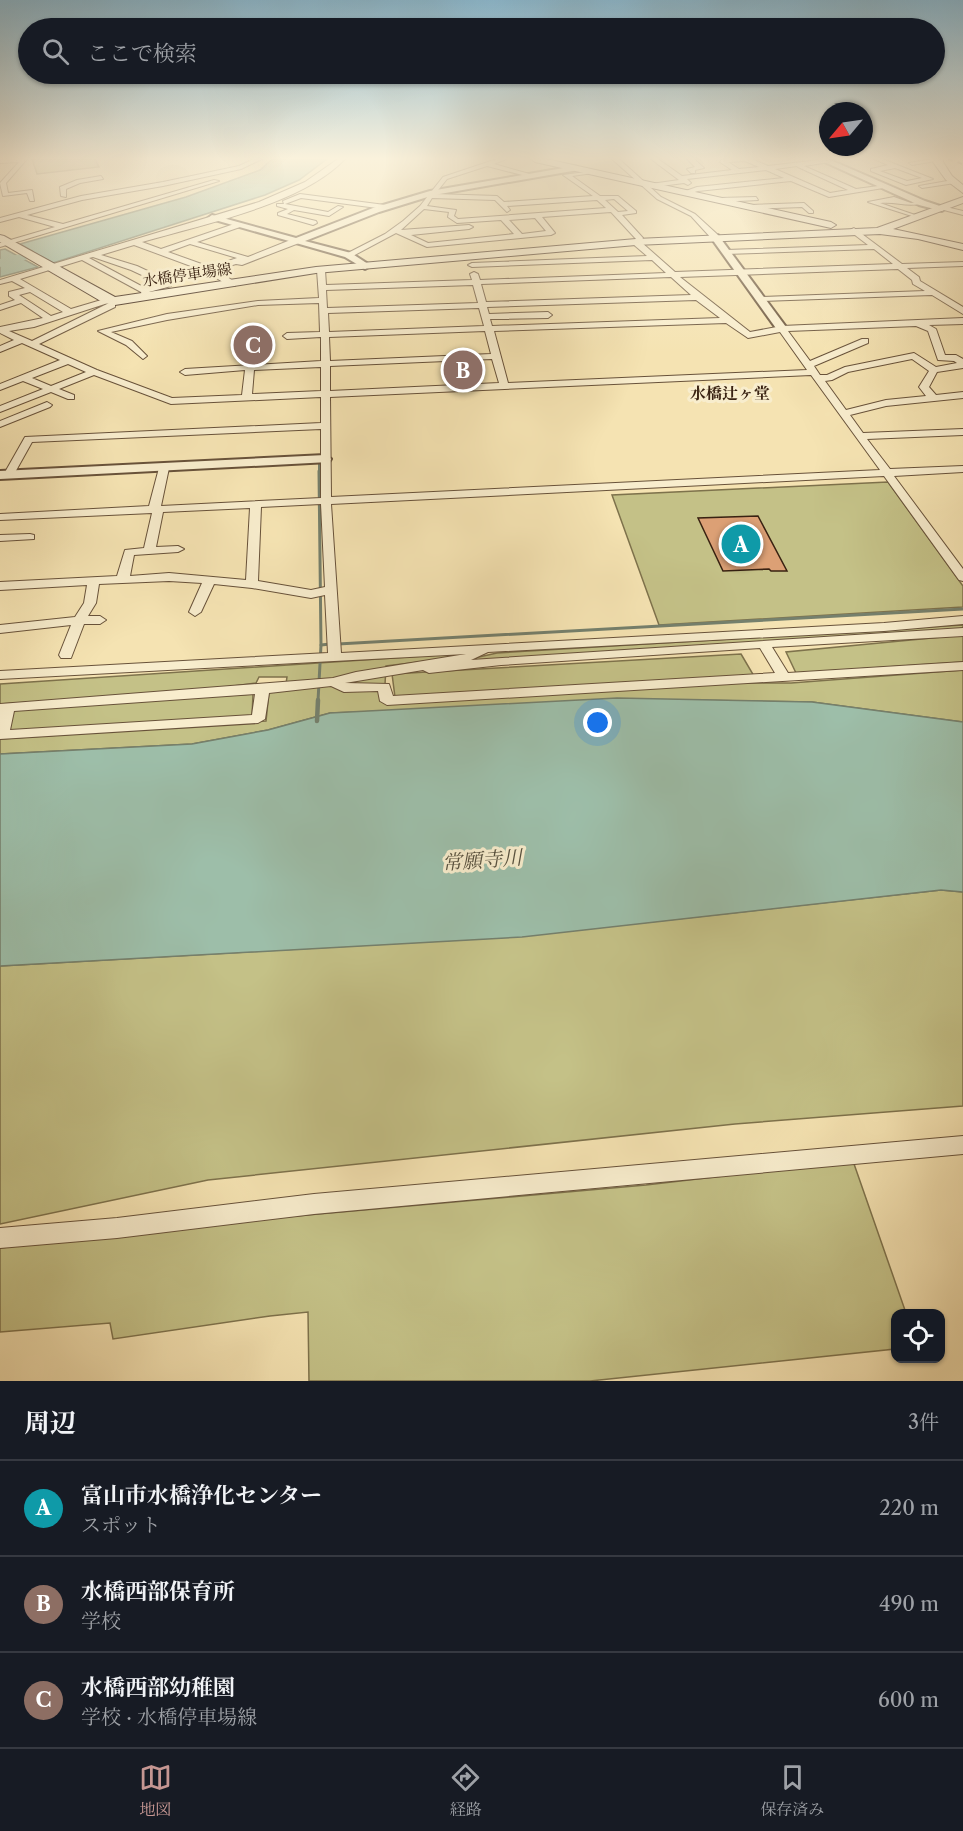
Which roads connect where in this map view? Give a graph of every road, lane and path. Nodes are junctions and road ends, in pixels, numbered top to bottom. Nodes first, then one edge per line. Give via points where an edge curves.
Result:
1 (53, 223) edge
2 (76, 223) edge
3 (194, 223) edge
4 (231, 223) edge
5 (342, 223) edge
6 (408, 223) edge
7 (511, 223) edge
8 (543, 223) edge
9 (624, 223) edge
10 (701, 223) edge
11 (821, 223) edge
12 (899, 223) edge
13 (237, 225) junction
14 (63, 227) junction
15 (854, 231) junction
16 (878, 231) junction
17 (400, 232) junction
18 (483, 233) junction
19 (520, 236) junction
20 (715, 237) junction
21 (296, 241) junction
22 (134, 242) junction
23 (190, 242) junction
24 (636, 242) junction
25 (5, 243) edge
26 (874, 247) junction
27 (963, 247) edge
28 (161, 252) junction
29 (726, 252) junction
30 (95, 255) junction
31 (348, 255) junction
32 (83, 258) junction
33 (654, 258) junction
34 (248, 259) junction
35 (613, 260) junction
36 (471, 261) junction
37 (575, 261) junction
38 (535, 263) junction
39 (963, 264) edge
40 (234, 265) dead end
41 (365, 266) junction
42 (50, 267) junction
43 (898, 267) junction
44 (210, 270) junction
45 (321, 270) junction
46 (740, 272) junction
47 (672, 275) junction
48 (622, 277) junction
49 (13, 278) junction
50 (582, 279) junction
51 (538, 280) junction
52 (514, 281) junction
53 (0, 282) edge
54 (476, 283) junction
55 (232, 284) junction
56 (323, 288) junction
57 (32, 289) junction
58 (932, 293) junction
59 (145, 294) junction
60 (698, 297) junction
61 (760, 298) junction
62 (22, 300) junction
63 (323, 300) junction
64 (111, 301) junction
65 (542, 302) junction
66 (520, 303) junction
67 (481, 304) junction
68 (0, 308) edge
69 (322, 311) junction
70 (963, 311) edge
71 (71, 313) junction
72 (548, 315) junction
73 (484, 317) junction
74 (50, 319) junction
75 (728, 320) junction
76 (963, 321) edge
77 (917, 323) junction
78 (553, 327) junction
79 (782, 329) junction
80 (0, 330) edge
81 (488, 330) junction
82 (287, 336) dead end
83 (325, 336) junction
84 (21, 340) junction
85 (865, 341) dead end
86 (31, 345) junction
87 (0, 349) edge
88 (840, 352) junction
89 (143, 356) dead end
90 (496, 356) junction
91 (69, 360) junction
92 (325, 363) junction
93 (870, 364) junction
94 (963, 364) edge
95 (250, 367) junction
96 (934, 369) junction
97 (813, 371) junction
98 (94, 372) junction
99 (185, 372) dead end
100 (24, 378) junction
101 (504, 385) junction
102 (0, 387) edge
103 (51, 389) junction
104 (325, 393) junction
105 (963, 395) edge
106 (247, 396) junction
107 (71, 397) dead end
108 (933, 398) junction
109 (47, 405) dead end
110 (0, 409) edge
111 (843, 414) junction
112 (0, 424) edge
113 (324, 426) junction
114 (963, 432) edge
115 (860, 436) junction
116 (325, 459) junction
117 (164, 468) junction
118 (963, 470) edge
119 (5, 475) edge
120 (888, 475) junction
121 (326, 504) junction
122 (256, 505) junction
123 (156, 510) junction
124 (0, 517) edge
125 (30, 537) dead end
126 (0, 538) edge
127 (178, 549) dead end
128 (148, 551) junction
129 (123, 578) junction
130 (963, 578) edge
131 (94, 580) junction
132 (209, 581) junction
133 (252, 584) junction
134 (0, 586) edge
135 (330, 590) junction
136 (195, 612) dead end
137 (79, 620) junction
138 (100, 620) dead end
139 (963, 620) edge
140 (0, 629) edge
141 (963, 632) edge
142 (764, 644) junction
143 (485, 649) junction
144 (66, 655) dead end
145 (335, 657) junction
146 (427, 665) junction
147 (963, 666) edge
148 (0, 675) edge
149 (784, 677) junction
150 (333, 682) junction
151 (263, 689) junction
152 (4, 708) edge
153 (963, 1145) edge
154 (0, 1238) edge

1 - 14 street
2 - 14 street
3 - 22 street
4 - 13 street
5 - 21 street
6 - 17 street
7 - 19 street
8 - 19 street via 551,233
9 - 24 street via 640,240
10 - 20 street
11 - 15 main road
12 - 16 main road, 水橋停車場線
13 - 21 street
13 - 23 street
14 - 25 street
15 - 16 main road, 水橋停車場線
15 - 20 main road, 水橋停車場線
15 - 26 street
16 - 27 main road
17 - 18 street
17 - 18 street via 427,245
17 - 31 street
18 - 19 street
20 - 24 main road, 水橋停車場線
20 - 29 street
21 - 31 street
21 - 34 street
22 - 28 street
22 - 30 street
23 - 28 street
23 - 34 street
24 - 33 street
24 - 36 main road, 水橋停車場線
25 - 42 main road
26 - 29 street
26 - 43 street
28 - 44 street
29 - 46 street
30 - 32 street
30 - 59 street via 168,284
31 - 41 street
32 - 42 street
32 - 59 street
33 - 35 street
33 - 47 street
34 - 40 street
34 - 44 street
35 - 37 street
35 - 48 street
36 - 38 street
36 - 41 main road, 水橋停車場線
36 - 54 street
37 - 38 street
37 - 50 street
38 - 51 street
39 - 43 street
41 - 45 main road, 水橋停車場線
42 - 49 street
42 - 64 main road
43 - 46 street
43 - 58 street
44 - 55 street
45 - 55 main road, 水橋停車場線
45 - 56 street
46 - 47 street
46 - 61 street
47 - 48 street
47 - 60 street
48 - 50 street
49 - 53 street
49 - 57 street
50 - 51 street
51 - 52 street
51 - 65 street
52 - 54 street
52 - 66 street
54 - 56 street
54 - 67 street
55 - 59 main road, 水橋停車場線
56 - 63 street
57 - 62 street via 12,294
57 - 71 street
58 - 61 street
58 - 70 street
59 - 64 main road, 水橋停車場線
60 - 65 street
60 - 75 street
61 - 79 street
62 - 68 street
62 - 74 street
63 - 69 street
63 - 89 street via 258,303 102,331 129,343
64 - 71 street
64 - 86 street via 114,304 88,319
65 - 66 street
65 - 72 street
66 - 67 street
67 - 69 street
67 - 73 street
69 - 83 street
71 - 74 street
72 - 73 street
72 - 78 street
73 - 81 street
74 - 80 street
75 - 78 street
75 - 79 street via 748,335
76 - 77 street
77 - 79 street
77 - 94 street via 932,329 941,358 956,358
78 - 81 street
79 - 97 street
80 - 84 street
81 - 83 street
81 - 90 street
82 - 83 street
83 - 92 street
84 - 86 street
84 - 87 street
85 - 88 street
86 - 91 street
88 - 93 street
88 - 97 street
90 - 92 street
90 - 101 street
91 - 98 street
91 - 100 street
92 - 95 street
92 - 104 street
93 - 96 street via 914,356
93 - 97 street via 829,378
94 - 96 street
95 - 99 street
95 - 106 street
96 - 108 street via 924,387
97 - 101 street
97 - 111 street
98 - 103 street
98 - 106 street via 171,401
100 - 102 street
100 - 103 street
101 - 104 street
103 - 107 street
103 - 110 street
104 - 106 street
104 - 113 street
105 - 108 street
108 - 111 street via 886,403
109 - 112 street
111 - 115 street
113 - 116 street
113 - 119 street via 29,439
114 - 115 street
115 - 120 street
116 - 117 street
116 - 121 street
117 - 119 street
117 - 123 street
118 - 120 street
120 - 121 street
120 - 130 street
121 - 122 street
121 - 135 street
122 - 123 street
122 - 133 street
123 - 124 street
123 - 128 street
125 - 126 street
127 - 128 street
128 - 129 street via 129,552
129 - 131 street
129 - 132 street
131 - 134 street
131 - 137 street via 90,603
132 - 133 street
132 - 136 street
133 - 135 street via 311,594
135 - 145 street
137 - 138 street
137 - 140 street
137 - 144 street
139 - 143 street
141 - 142 street
142 - 146 street via 429,669
142 - 149 street
143 - 145 street
143 - 146 street via 469,657
145 - 148 street
146 - 150 street
147 - 149 street
149 - 150 street via 387,701 384,687 344,688
150 - 151 street
151 - 152 street
151 - 152 street via 258,719 2,735
153 - 154 street via 314,1204

